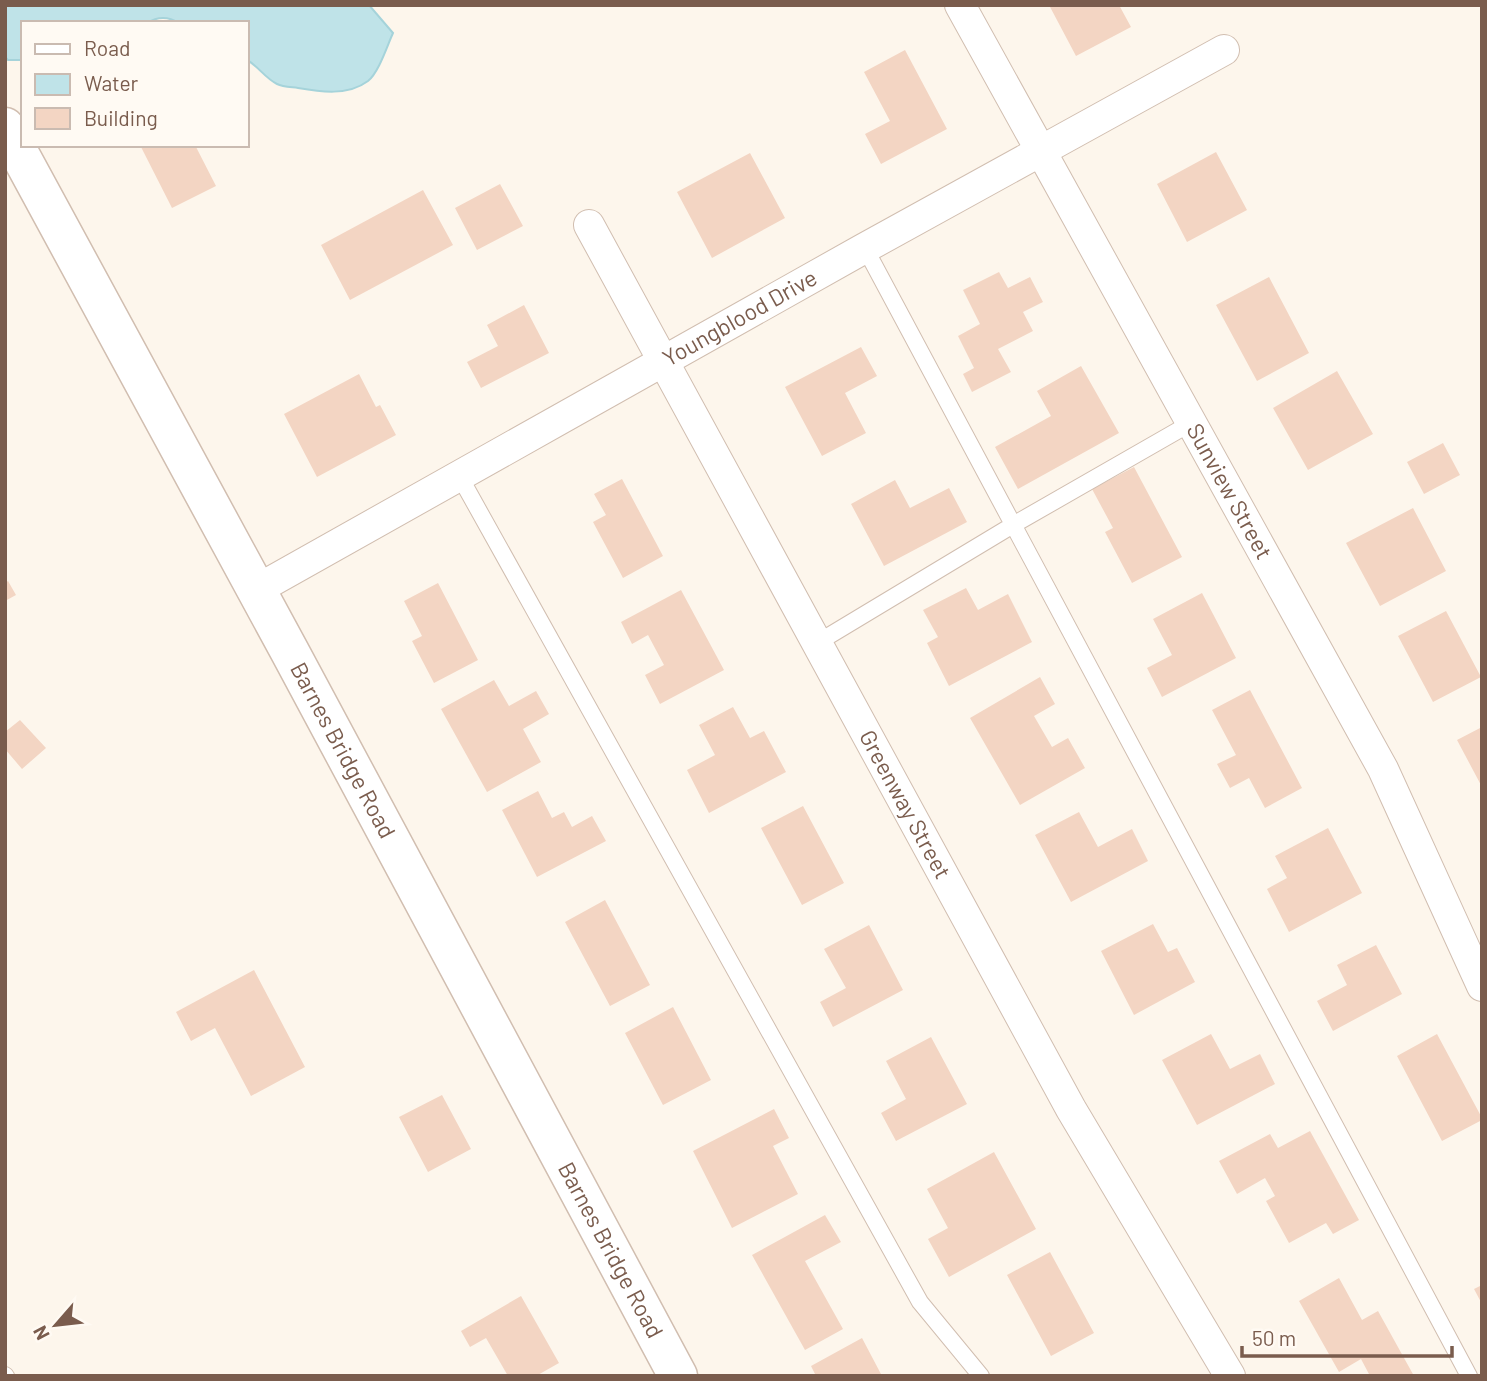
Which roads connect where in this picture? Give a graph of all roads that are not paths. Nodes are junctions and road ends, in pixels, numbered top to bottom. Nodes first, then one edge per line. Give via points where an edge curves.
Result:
1 (960, 5) edge
2 (1224, 50) dead end
3 (5, 127) edge
4 (1041, 153) junction
5 (589, 225) dead end
6 (865, 248) junction
7 (664, 361) junction
8 (1191, 423) junction
9 (460, 477) junction
10 (1013, 525) junction
11 (256, 590) junction
12 (817, 642) junction
13 (1482, 986) edge
14 (678, 1376) edge
15 (981, 1376) edge
16 (1230, 1376) edge
17 (1469, 1376) edge

1 - 4 street, Sunview Street
2 - 4 street, Youngblood Drive
3 - 11 street, Barnes Bridge Road
4 - 6 street, Youngblood Drive
4 - 8 street, Sunview Street
5 - 7 street, Greenway Street
6 - 7 street, Youngblood Drive
6 - 10 lane
7 - 9 street, Youngblood Drive
7 - 12 street, Greenway Street
8 - 10 lane
8 - 13 street, Sunview Street via 1383,769
9 - 11 street, Youngblood Drive
9 - 15 lane via 920,1302
10 - 12 lane
10 - 17 lane
11 - 14 street, Barnes Bridge Road
12 - 16 street, Greenway Street via 1072,1108

